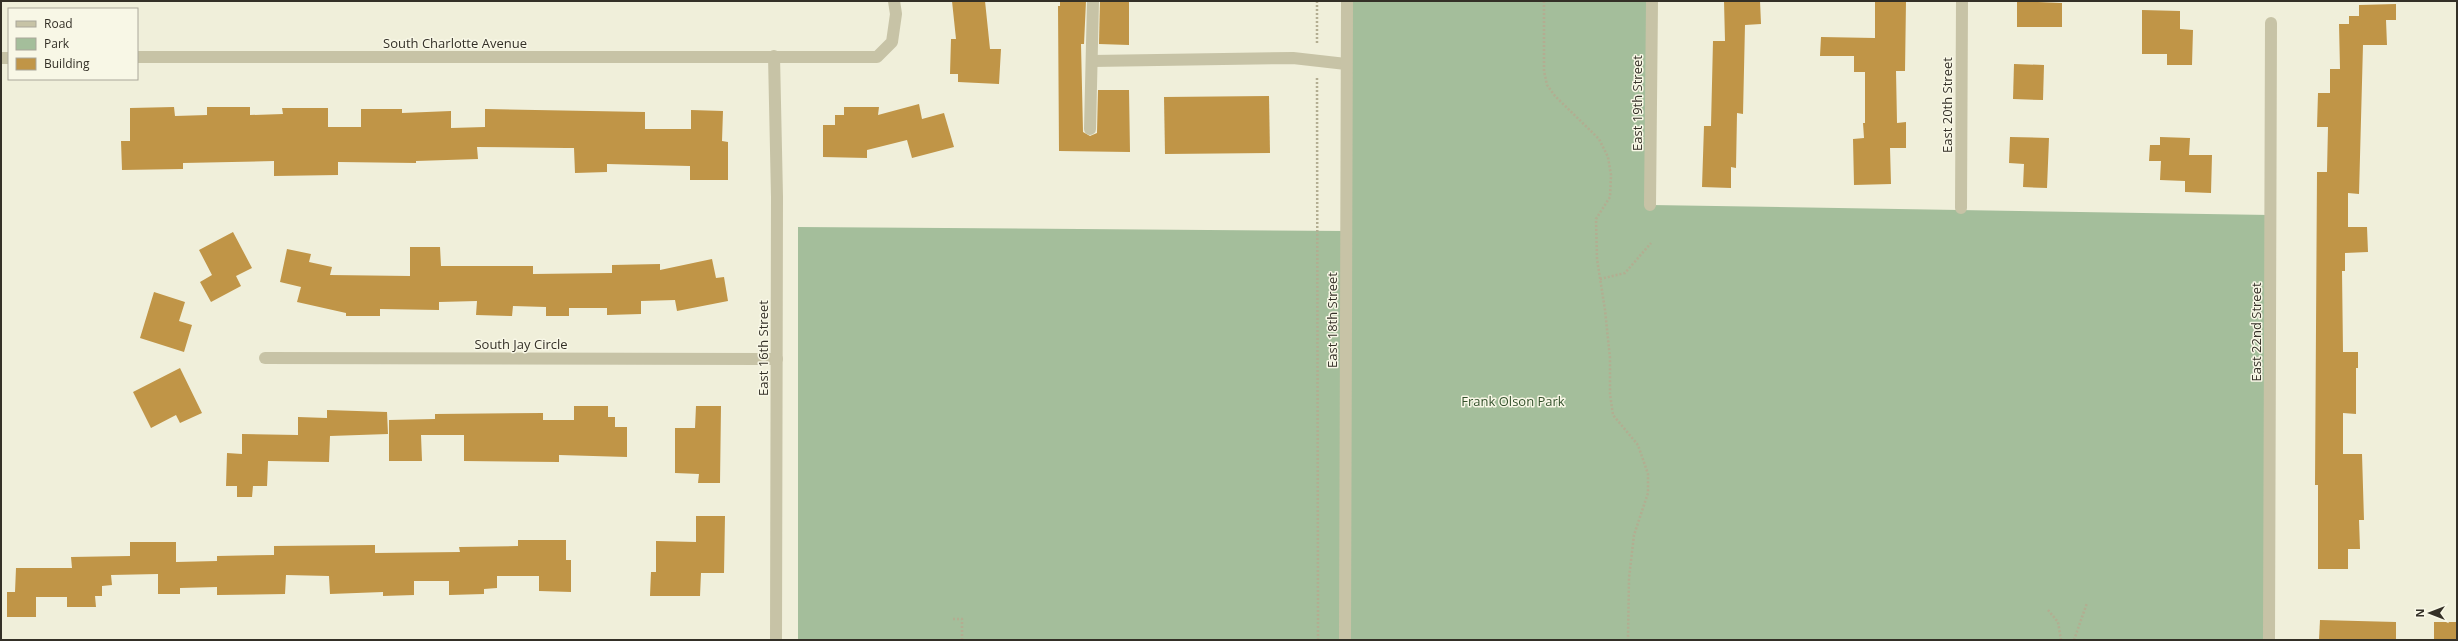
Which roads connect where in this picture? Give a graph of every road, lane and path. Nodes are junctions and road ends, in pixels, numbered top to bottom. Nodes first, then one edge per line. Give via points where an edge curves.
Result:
1 (894, 1) edge
2 (1093, 1) edge
3 (1317, 1) edge
4 (1346, 1) edge
5 (1544, 1) edge
6 (1652, 1) edge
7 (1962, 1) edge
8 (2270, 23) dead end
9 (774, 56) junction
10 (138, 57) edge
11 (1092, 61) junction
12 (1317, 61) junction
13 (1346, 64) junction
14 (1090, 128) dead end
15 (1650, 205) dead end
16 (1961, 208) dead end
17 (1651, 242) dead end
18 (1600, 279) junction
19 (265, 358) dead end
20 (777, 359) junction
21 (2088, 603) dead end
22 (2048, 610) dead end
23 (953, 619) dead end
24 (776, 640) edge
25 (962, 640) edge
26 (1318, 640) edge
27 (1345, 640) edge
28 (1628, 640) edge
29 (2060, 640) edge
30 (2074, 640) edge
31 (2269, 640) edge

1 - 9 street, South Charlotte Avenue via 896,14 892,42 877,58
2 - 11 street
3 - 12 path
4 - 13 street, East 18th Street
5 - 18 path via 1544,70 1547,85 1599,139 1609,163 1610,197 1596,219
6 - 15 street, East 19th Street
7 - 16 street, East 20th Street
8 - 31 street, East 22nd Street
9 - 10 street, South Charlotte Avenue
9 - 20 street, East 16th Street
11 - 12 street via 1293,58
11 - 14 street
12 - 13 street
12 - 26 path
13 - 27 street, East 18th Street
17 - 18 path via 1625,273
18 - 28 path via 1610,358 1613,415 1638,446 1648,474 1648,493 1634,535 1629,578
19 - 20 street, South Jay Circle
20 - 24 street, East 16th Street
21 - 30 path
22 - 29 path via 2058,622
23 - 25 path via 962,619

